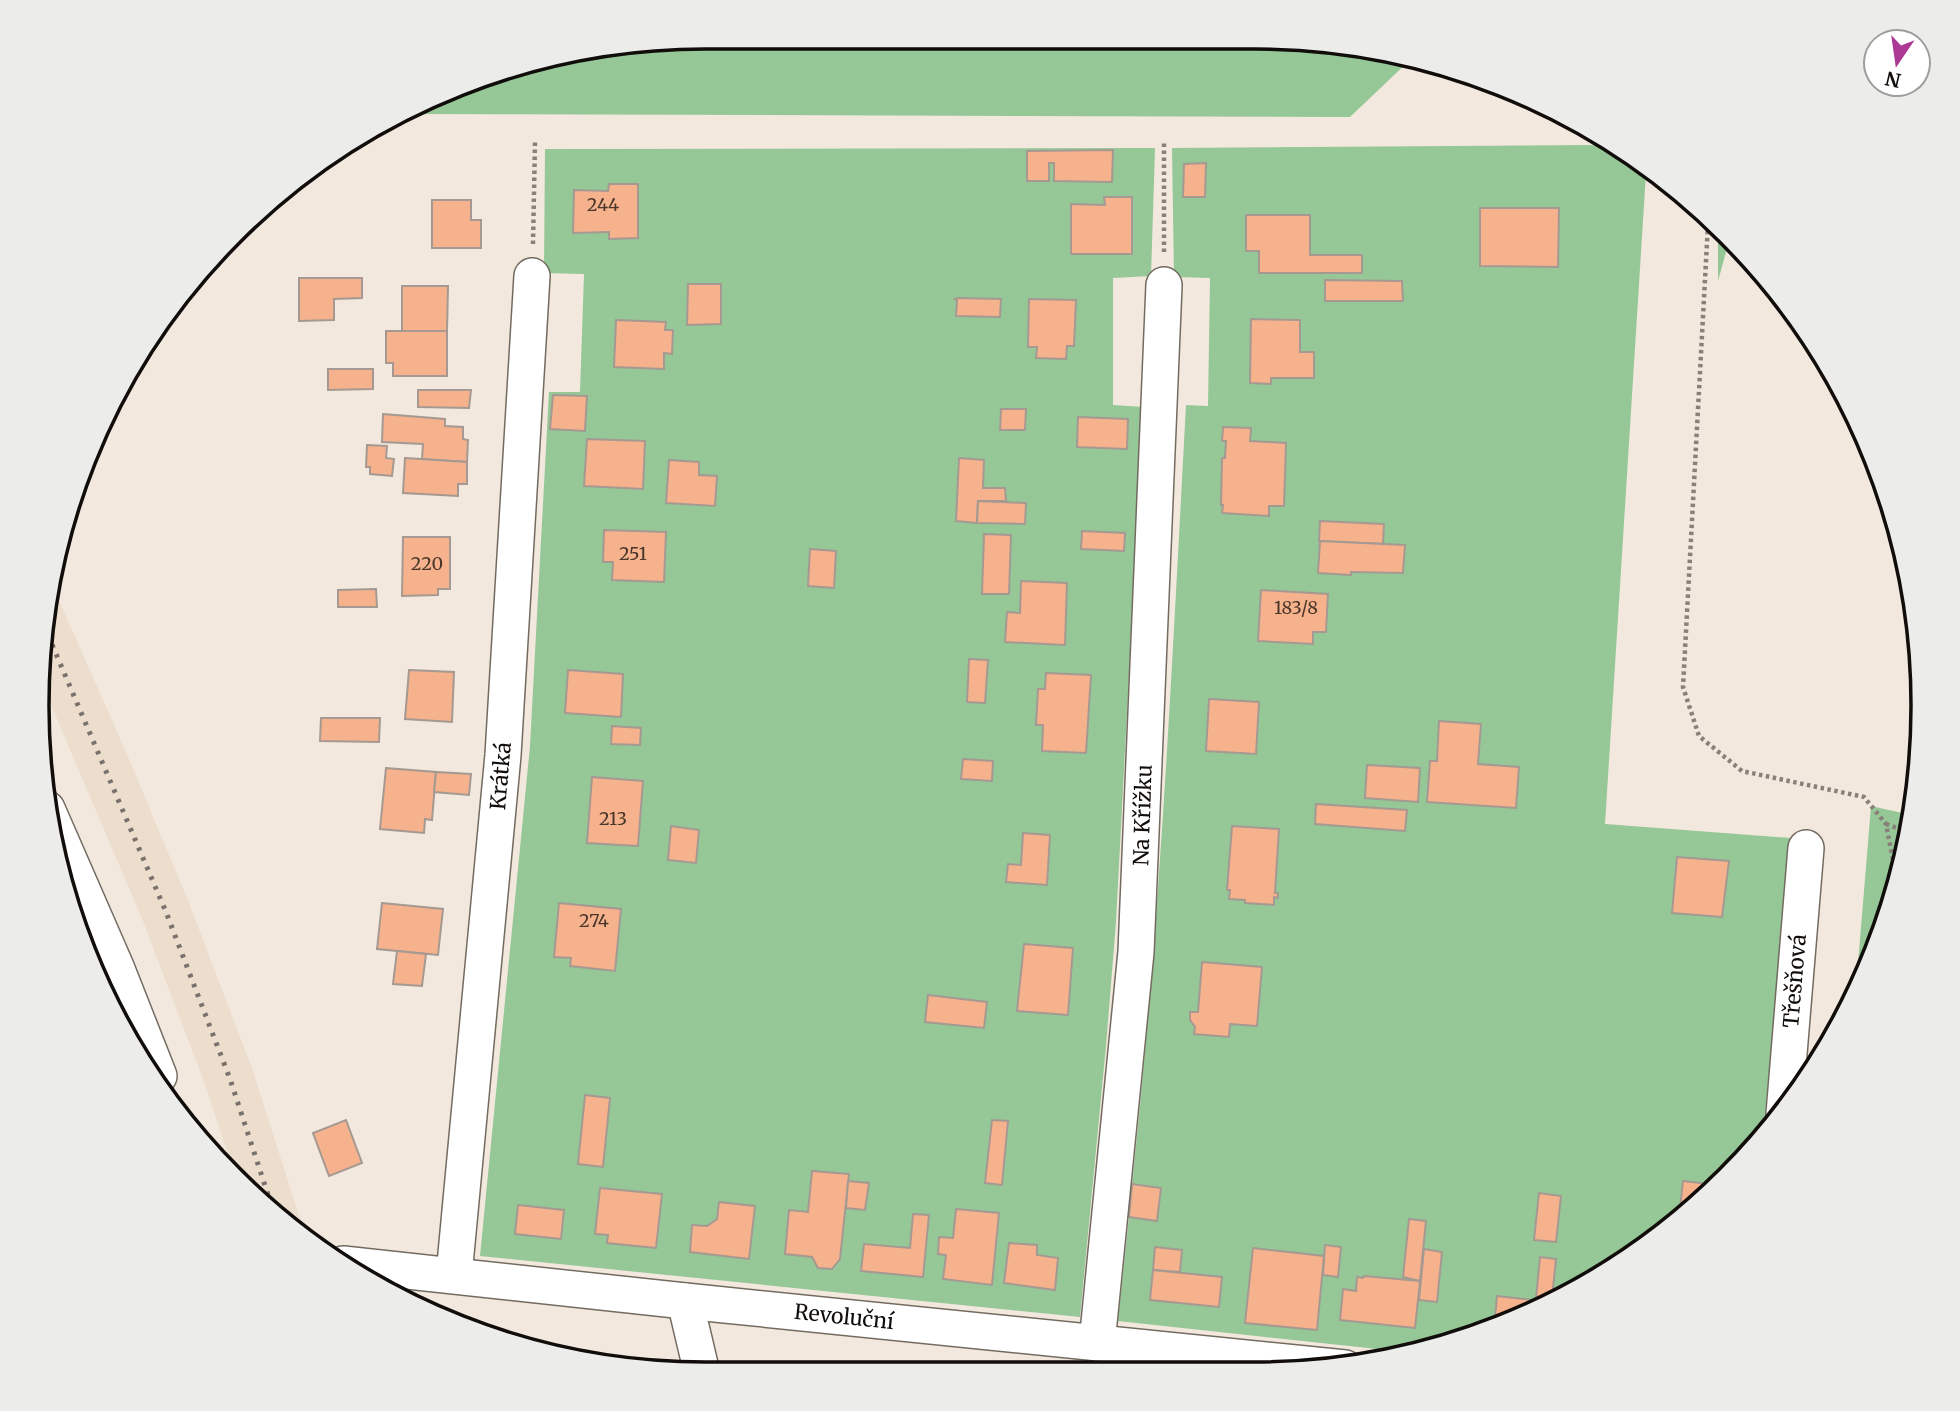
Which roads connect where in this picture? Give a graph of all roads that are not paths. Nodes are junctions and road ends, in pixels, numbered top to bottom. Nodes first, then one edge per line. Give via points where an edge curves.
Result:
1 (532, 276) road end
2 (1164, 285) road end
3 (1806, 848) dead end
4 (66, 853) edge
5 (151, 1056) edge
6 (1786, 1090) edge
7 (365, 1266) edge
8 (454, 1275) junction
9 (685, 1301) junction
10 (1097, 1343) junction
11 (1280, 1361) edge
12 (699, 1362) edge

1 - 8 street, Krátká via 503,755
2 - 10 street, Na Křížku via 1136,952
3 - 6 street, Třešňová
4 - 5 street
7 - 8 street, Revoluční
8 - 9 street, Revoluční
9 - 10 street, Revoluční
9 - 12 street
10 - 11 street, Revoluční

